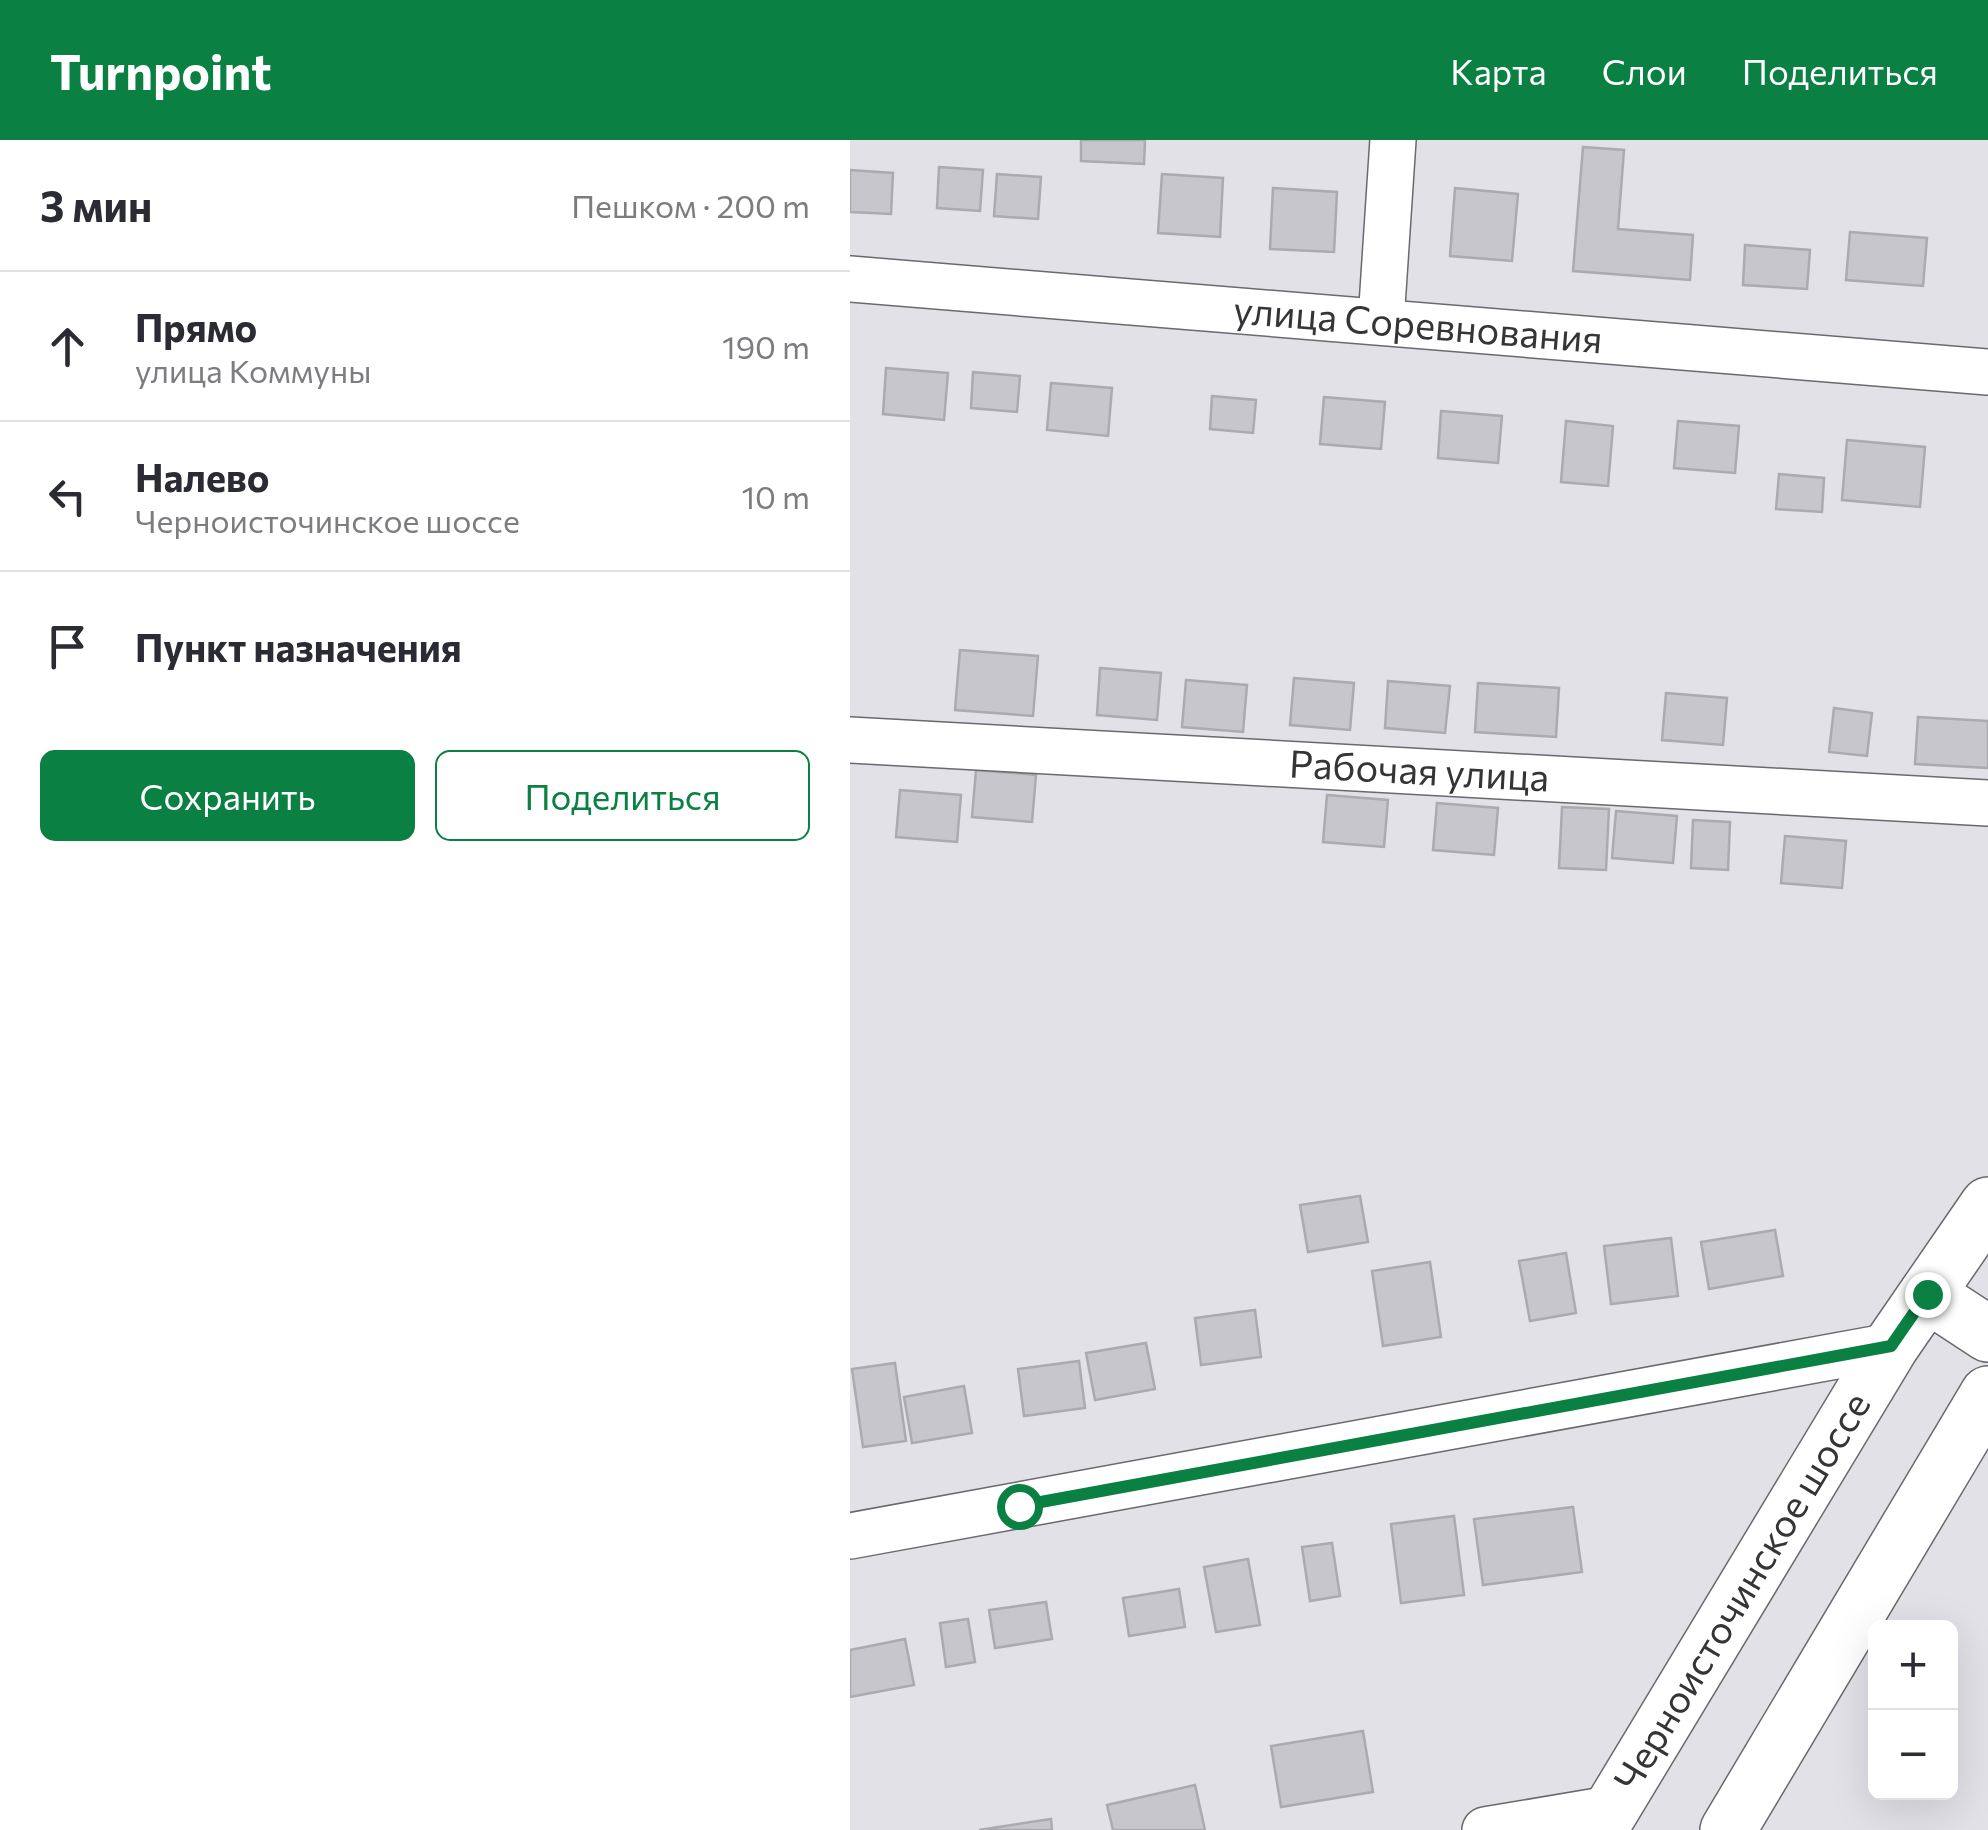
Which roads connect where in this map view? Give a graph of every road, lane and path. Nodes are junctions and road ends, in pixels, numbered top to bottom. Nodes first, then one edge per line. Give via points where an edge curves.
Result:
1 (1394, 140) edge
2 (850, 278) edge
3 (1381, 321) junction
4 (1988, 372) edge
5 (850, 740) edge
6 (1988, 803) edge
7 (1988, 1205) edge
8 (1927, 1294) junction
9 (1988, 1334) edge
10 (1891, 1346) junction
11 (1988, 1394) edge
12 (850, 1536) edge
13 (1604, 1819) edge
14 (1485, 1830) edge
15 (1728, 1830) edge

1 - 3 street
2 - 3 street, улица Соревнования
3 - 4 street, улица Соревнования
5 - 6 street, Рабочая улица
7 - 8 main road, Черноисточинское шоссе
8 - 9 main road
8 - 10 main road, Черноисточинское шоссе
10 - 12 street
10 - 13 main road, Черноисточинское шоссе
11 - 15 main road
13 - 14 street

